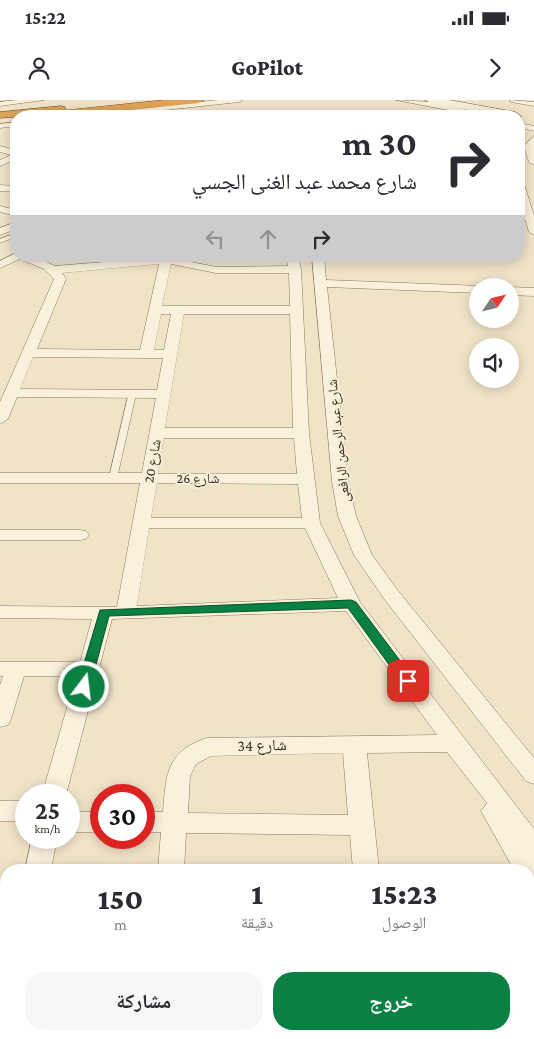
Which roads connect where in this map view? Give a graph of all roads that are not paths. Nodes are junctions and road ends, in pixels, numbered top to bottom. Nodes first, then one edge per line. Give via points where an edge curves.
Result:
1 (40, 100) edge
2 (198, 100) edge
3 (239, 100) edge
4 (400, 100) edge
5 (431, 100) edge
6 (466, 100) edge
7 (514, 100) edge
8 (27, 101) edge
9 (0, 104) edge
10 (534, 104) edge
11 (151, 105) edge
12 (76, 110) edge
13 (102, 110) edge
14 (123, 110) edge
15 (458, 110) edge
16 (484, 110) edge
17 (523, 110) edge
18 (534, 139) edge
19 (534, 162) edge
20 (529, 201) edge
21 (534, 232) edge
22 (37, 262) edge
23 (109, 262) edge
24 (141, 262) edge
25 (166, 262) edge
26 (203, 262) edge
27 (319, 262) edge
28 (294, 263) edge
29 (104, 265) junction
30 (55, 270) junction
31 (322, 282) junction
32 (469, 289) edge
33 (519, 291) edge
34 (534, 292) edge
35 (155, 310) junction
36 (178, 310) junction
37 (296, 310) junction
38 (29, 353) junction
39 (146, 354) junction
40 (171, 354) junction
41 (12, 393) junction
42 (132, 394) junction
43 (164, 394) junction
44 (0, 419) edge
45 (301, 432) junction
46 (157, 433) junction
47 (338, 466) junction
48 (306, 473) junction
49 (0, 478) edge
50 (113, 478) junction
51 (149, 478) junction
52 (142, 523) junction
53 (312, 523) junction
54 (0, 535) edge
55 (80, 535) dead end
56 (351, 604) junction
57 (0, 612) edge
58 (104, 612) junction
59 (126, 613) junction
60 (8, 669) edge
61 (89, 669) junction
62 (0, 719) edge
63 (354, 743) junction
64 (454, 743) junction
65 (534, 776) edge
66 (57, 784) edge
67 (0, 811) edge
68 (15, 811) edge
69 (155, 822) edge
70 (175, 823) junction
71 (362, 825) junction
72 (534, 848) edge
73 (42, 849) edge
74 (39, 864) edge
75 (172, 864) edge
76 (365, 864) edge
77 (524, 864) edge

1 - 8 street
2 - 11 highway
3 - 11 street
4 - 15 street
5 - 16 street
6 - 17 street
7 - 10 street
8 - 9 street
11 - 12 highway
11 - 13 highway
11 - 14 street
18 - 19 street via 528,146
20 - 21 street
22 - 30 street
23 - 29 street
24 - 29 street
25 - 35 street
26 - 28 street via 216,270
27 - 31 street, شارع عبد الرحمن الرافعى
28 - 37 street
29 - 30 street
30 - 38 street via 60,279 57,289
31 - 32 street
31 - 47 street, شارع عبد الرحمن الرافعى
33 - 34 street
35 - 36 street
35 - 39 street
36 - 37 street
36 - 40 street, شارع 20
37 - 45 street
38 - 39 street
38 - 41 street
39 - 40 street
40 - 43 street, شارع 20
41 - 42 street
41 - 44 street
42 - 43 street
42 - 50 lane
43 - 46 street, شارع 20
45 - 46 street
45 - 48 street
46 - 51 street, شارع 20
47 - 48 street, شارع 26
47 - 65 street, شارع عبد الرحمن الرافعى via 347,516 364,555 392,596
48 - 51 street, شارع 26
48 - 53 street
49 - 50 street, شارع 26
50 - 51 street, شارع 26
51 - 52 street, شارع 20
52 - 53 street
52 - 59 street, شارع 20
53 - 56 street
54 - 55 street
56 - 59 street
56 - 64 street
57 - 58 street
58 - 59 street
58 - 61 street
60 - 61 street
60 - 62 street
61 - 66 street
63 - 64 street, شارع 34
63 - 70 street, شارع 34 via 207,747 187,758 178,776
63 - 71 street
64 - 72 street
64 - 77 street
67 - 68 street
69 - 70 street
70 - 71 street
70 - 75 street, شارع 34
71 - 76 street
73 - 74 street

